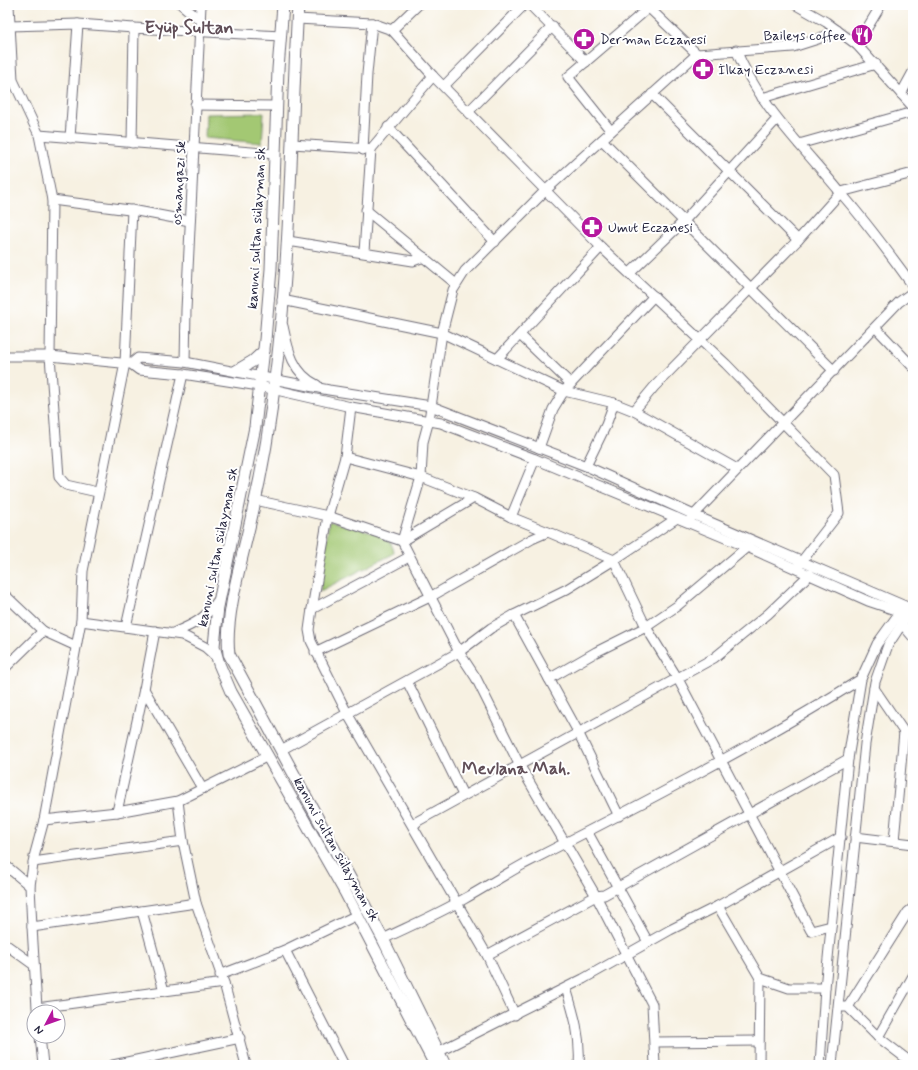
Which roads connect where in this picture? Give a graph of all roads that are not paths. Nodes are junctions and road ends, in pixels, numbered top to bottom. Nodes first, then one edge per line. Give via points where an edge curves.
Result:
1 (9, 5) edge
2 (182, 5) edge
3 (201, 5) edge
4 (283, 5) edge
5 (298, 5) edge
6 (418, 5) edge
7 (524, 5) edge
8 (530, 5) edge
9 (796, 5) edge
10 (881, 5) edge
11 (649, 6) edge
12 (297, 19) junction
13 (200, 20) junction
14 (372, 23) junction
15 (78, 24) junction
16 (10, 26) junction
17 (552, 26) junction
18 (134, 28) junction
19 (392, 30) junction
20 (837, 30) junction
21 (199, 33) junction
22 (281, 36) junction
23 (857, 45) junction
24 (736, 50) junction
25 (697, 54) junction
26 (586, 62) junction
27 (876, 64) junction
28 (913, 72) edge
29 (433, 76) junction
30 (444, 86) junction
31 (652, 94) junction
32 (901, 94) junction
33 (762, 98) junction
34 (195, 105) junction
35 (277, 106) junction
36 (913, 107) edge
37 (469, 111) junction
38 (913, 112) edge
39 (778, 119) junction
40 (388, 127) junction
41 (611, 131) junction
42 (39, 135) junction
43 (70, 138) junction
44 (602, 140) junction
45 (132, 143) junction
46 (292, 144) junction
47 (799, 144) junction
48 (193, 148) junction
49 (367, 150) junction
50 (275, 154) junction
51 (730, 173) junction
52 (913, 173) edge
53 (546, 190) junction
54 (841, 192) junction
55 (52, 200) junction
56 (132, 210) junction
57 (366, 210) junction
58 (190, 221) junction
59 (684, 221) junction
60 (798, 240) junction
61 (288, 241) junction
62 (495, 242) junction
63 (601, 246) junction
64 (364, 252) junction
65 (424, 257) junction
66 (630, 273) junction
67 (456, 284) junction
68 (913, 286) edge
69 (751, 289) junction
70 (913, 292) edge
71 (654, 296) junction
72 (282, 300) junction
73 (281, 318) junction
74 (876, 328) junction
75 (442, 333) junction
76 (520, 335) junction
77 (701, 340) junction
78 (264, 351) junction
79 (5, 356) edge
80 (50, 356) junction
81 (498, 359) junction
82 (185, 362) junction
83 (128, 363) junction
84 (913, 367) edge
85 (236, 371) junction
86 (834, 371) junction
87 (183, 374) junction
88 (259, 381) junction
89 (275, 385) junction
90 (568, 387) junction
91 (329, 390) junction
92 (614, 403) junction
93 (431, 406) junction
94 (351, 407) junction
95 (634, 411) junction
96 (429, 420) junction
97 (783, 423) junction
98 (539, 448) junction
99 (345, 457) junction
100 (535, 459) junction
101 (586, 466) junction
102 (737, 469) junction
103 (420, 477) junction
104 (97, 492) junction
105 (474, 498) junction
106 (256, 500) junction
107 (694, 515) junction
108 (328, 516) junction
109 (511, 517) junction
110 (677, 518) junction
111 (688, 522) junction
112 (548, 532) junction
113 (402, 541) junction
114 (747, 547) junction
115 (410, 557) junction
116 (614, 560) junction
117 (798, 565) junction
118 (810, 574) junction
119 (5, 595) edge
120 (430, 596) junction
121 (220, 598) junction
122 (312, 609) junction
123 (908, 611) edge
124 (514, 615) junction
125 (81, 621) junction
126 (902, 624) junction
127 (126, 626) junction
128 (646, 627) junction
129 (43, 631) junction
130 (155, 631) junction
131 (172, 633) junction
132 (913, 637) edge
133 (76, 646) junction
134 (315, 652) junction
135 (459, 652) junction
136 (216, 657) junction
137 (5, 668) edge
138 (549, 679) junction
139 (678, 679) junction
140 (861, 679) junction
141 (407, 681) junction
142 (874, 688) junction
143 (144, 689) junction
144 (347, 713) junction
145 (578, 733) junction
146 (908, 733) edge
147 (281, 750) junction
148 (268, 756) junction
149 (848, 759) junction
150 (722, 761) junction
151 (520, 766) junction
152 (202, 788) junction
153 (463, 795) junction
154 (178, 802) junction
155 (116, 812) junction
156 (749, 813) junction
157 (619, 816) junction
158 (44, 820) junction
159 (413, 826) junction
160 (588, 833) junction
161 (855, 836) junction
162 (841, 837) junction
163 (183, 841) junction
164 (894, 841) junction
165 (565, 844) junction
166 (913, 844) edge
167 (33, 862) junction
168 (5, 864) edge
169 (779, 871) junction
170 (30, 886) junction
171 (618, 887) junction
172 (596, 896) junction
173 (457, 902) junction
174 (196, 903) junction
175 (718, 906) junction
176 (913, 908) edge
177 (142, 911) junction
178 (357, 915) junction
179 (831, 926) junction
180 (32, 927) junction
181 (383, 939) junction
182 (648, 942) junction
183 (5, 944) edge
184 (285, 950) junction
185 (627, 954) junction
186 (487, 955) junction
187 (34, 965) junction
188 (913, 976) edge
189 (760, 978) junction
190 (222, 979) junction
191 (566, 988) junction
192 (826, 988) junction
193 (164, 991) junction
194 (37, 1004) edge
195 (66, 1006) edge
196 (848, 1007) junction
197 (838, 1008) junction
198 (515, 1015) junction
199 (878, 1037) junction
200 (240, 1038) junction
201 (758, 1040) junction
202 (655, 1042) junction
203 (41, 1044) edge
204 (440, 1051) junction
205 (913, 1052) edge
206 (908, 1062) edge
207 (43, 1065) edge
208 (113, 1065) edge
209 (246, 1065) edge
210 (344, 1065) edge
211 (435, 1065) edge
212 (445, 1065) edge
213 (579, 1065) edge
214 (655, 1065) edge
215 (759, 1065) edge
216 (820, 1065) edge
217 (832, 1065) edge

1 - 16 street
2 - 13 street
3 - 13 street, osmangazi sk
4 - 22 main road, kanuni sultan sülayman sk
5 - 12 main road
6 - 19 street
7 - 30 street
8 - 17 street
9 - 20 street
10 - 23 street
11 - 25 street
11 - 26 street
12 - 14 street
12 - 46 main road
13 - 21 street, osmangazi sk
14 - 19 street
14 - 49 street via 367,74
15 - 16 street
15 - 18 street
15 - 43 street
16 - 42 street via 13,80
17 - 26 street
17 - 37 street
18 - 21 street
18 - 45 street
19 - 29 street
20 - 23 street
20 - 24 street via 793,46
21 - 22 street
21 - 34 street, osmangazi sk
22 - 35 main road, kanuni sultan sülayman sk
23 - 27 street
24 - 25 street
24 - 33 street
25 - 31 street
26 - 41 street via 568,77
27 - 32 street
27 - 33 street
28 - 32 street
29 - 30 street
29 - 40 street
30 - 37 street
31 - 41 street
31 - 51 street
32 - 36 street
33 - 39 street
34 - 35 street
34 - 48 street, osmangazi sk
35 - 50 main road, kanuni sultan sülayman sk
37 - 53 street
38 - 47 street
39 - 47 street
39 - 51 street
40 - 49 street
40 - 62 street
41 - 44 street
42 - 43 street
42 - 55 street
43 - 45 street
44 - 53 street
44 - 59 street
45 - 48 street
46 - 49 street
46 - 61 main road
47 - 54 street
48 - 50 street
48 - 58 street, osmangazi sk
49 - 57 street
50 - 78 main road, kanuni sultan sülayman sk via 271,269
51 - 59 street
51 - 60 street
52 - 54 street
53 - 62 street
53 - 63 street
54 - 60 street
54 - 68 street
55 - 56 street
55 - 80 street
56 - 58 street
56 - 83 street
57 - 64 street
57 - 65 street
58 - 82 street, osmangazi sk
59 - 66 street
59 - 69 street
60 - 69 street
61 - 64 street
61 - 72 main road
62 - 67 street via 465,271
63 - 66 street
63 - 76 street
64 - 65 street via 413,262
65 - 67 street
66 - 71 street
67 - 75 street
69 - 77 street
69 - 86 street
70 - 74 street via 899,302
71 - 77 street
71 - 90 street
72 - 73 main road
72 - 75 street
73 - 89 main road
73 - 91 street via 288,351 295,366 309,381
74 - 84 street
74 - 86 street
75 - 81 street
75 - 93 street
76 - 81 street
76 - 90 street
77 - 95 street
77 - 97 street
78 - 85 main road
78 - 88 main road, kanuni sultan sülayman sk
79 - 80 street
80 - 83 street
80 - 104 street via 59,477 66,485
81 - 90 street
82 - 83 street via 138,358
82 - 85 street
83 - 87 street via 139,370
83 - 104 street
85 - 88 street
86 - 97 street
87 - 88 street
87 - 127 street
88 - 89 street
88 - 121 main road, kanuni sultan sülayman sk via 255,427
89 - 91 street
89 - 94 street
89 - 106 main road
90 - 92 street
90 - 98 street via 553,408
91 - 93 street
92 - 95 street
92 - 101 street
93 - 96 street
93 - 98 street
94 - 96 street
94 - 99 street
95 - 102 street
96 - 100 street via 441,422
96 - 103 street via 423,442
97 - 102 street
97 - 117 street via 834,475 839,513
98 - 101 street
99 - 103 street
99 - 108 street
100 - 109 street
100 - 110 street
101 - 107 street
102 - 107 street
103 - 105 street
103 - 113 street
104 - 125 street via 83,570
105 - 109 street
105 - 113 street
106 - 108 street
106 - 147 main road via 227,640 234,666
107 - 111 street
107 - 117 street
108 - 113 street
108 - 122 street
109 - 112 street
110 - 111 street
110 - 116 street
111 - 114 street
112 - 116 street
112 - 120 street
113 - 115 street
114 - 117 street
114 - 128 street via 677,606
115 - 120 street
115 - 122 street
116 - 124 street via 567,589
116 - 128 street
117 - 118 street
117 - 123 street
118 - 123 street via 868,602
118 - 139 street via 768,614 714,658
119 - 129 street
120 - 134 street
120 - 135 street
121 - 131 street via 196,624
121 - 136 main road, kanuni sultan sülayman sk via 214,646
122 - 134 street via 309,630
123 - 126 street
123 - 140 street via 877,644
124 - 135 street via 491,628
124 - 138 street
125 - 127 street
125 - 133 street
126 - 132 street
126 - 142 street via 888,646
127 - 130 street
128 - 138 street
128 - 139 street
129 - 133 street
129 - 137 street
130 - 131 street
130 - 143 street
131 - 136 street via 192,639
133 - 158 street
134 - 144 street
135 - 141 street
135 - 151 street via 476,678
136 - 148 main road, kanuni sultan sülayman sk via 232,692
138 - 145 street
139 - 145 street
139 - 150 street
140 - 149 street
140 - 150 street via 789,724
141 - 144 street
141 - 153 street
142 - 146 street
142 - 161 street
143 - 152 street
143 - 155 street
144 - 147 street
144 - 159 street
145 - 151 street
145 - 157 street
146 - 164 street
147 - 181 main road
148 - 152 street
148 - 178 main road, kanuni sultan sülayman sk
149 - 156 street
149 - 162 street
150 - 156 street
150 - 157 street
151 - 153 street
151 - 165 street
152 - 154 street
153 - 159 street
154 - 155 street
154 - 163 street
155 - 158 street
156 - 169 street
156 - 171 street
157 - 160 street
158 - 167 street
159 - 173 street
160 - 165 street
160 - 171 street
161 - 164 street
161 - 197 street
162 - 169 street
162 - 179 street
163 - 167 street
163 - 174 street
164 - 166 street
165 - 172 street
165 - 173 street
167 - 170 street
168 - 170 street
169 - 175 street
169 - 179 street via 811,931
170 - 180 street
171 - 172 street via 604,895
171 - 182 street
172 - 185 street
172 - 186 street
173 - 181 street
173 - 186 street
174 - 177 street
174 - 190 street
175 - 182 street
175 - 189 street
176 - 196 street
177 - 180 street
177 - 193 street
178 - 184 street
178 - 211 main road, kanuni sultan sülayman sk
179 - 192 street
180 - 187 street
181 - 204 main road
182 - 185 street
183 - 187 street
184 - 190 street
184 - 210 street
185 - 191 street
185 - 202 street via 652,1004
186 - 198 street
187 - 194 street
188 - 199 street
189 - 192 street via 789,988
189 - 201 street
190 - 193 street
190 - 200 street
191 - 198 street
191 - 213 street via 577,1022
192 - 216 street
193 - 195 street
196 - 197 street
196 - 199 street
197 - 217 street
198 - 204 street
199 - 206 street
200 - 208 street
200 - 209 street
201 - 202 street
201 - 215 street
202 - 214 street
203 - 207 street
204 - 212 main road
205 - 206 street

